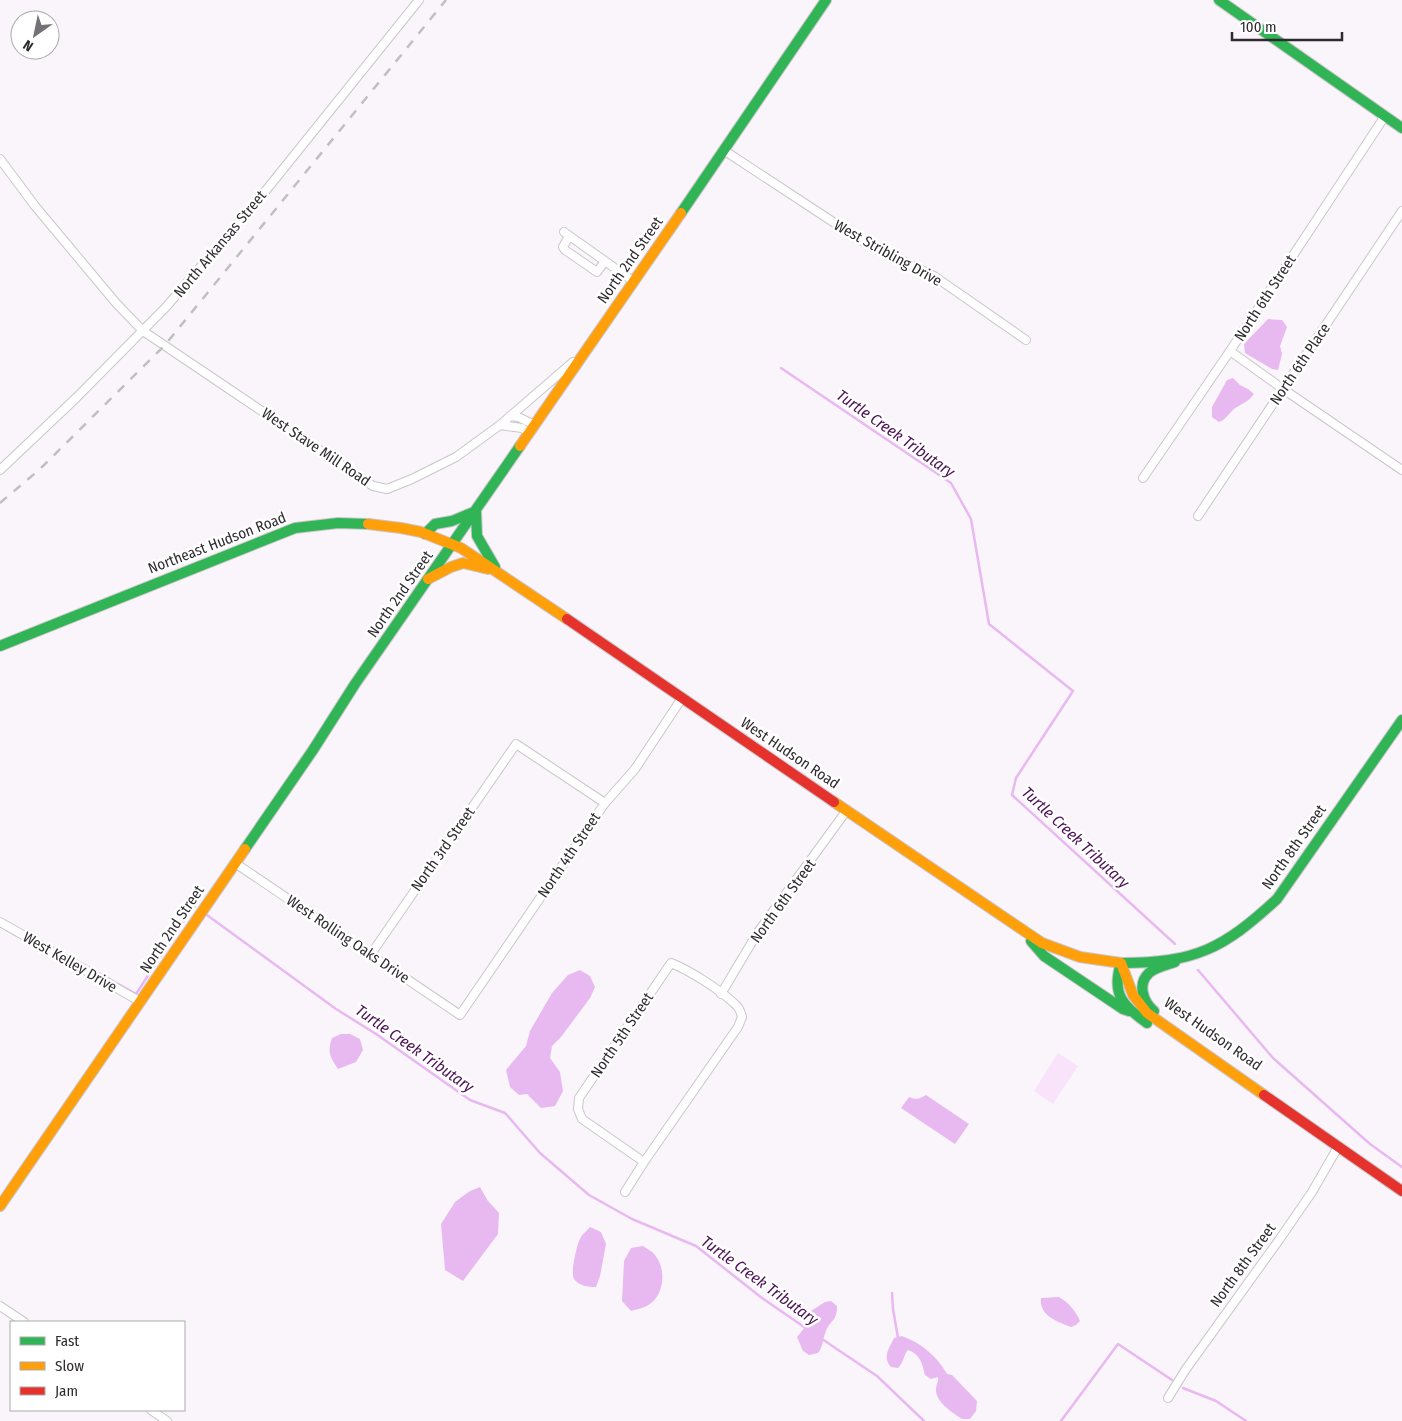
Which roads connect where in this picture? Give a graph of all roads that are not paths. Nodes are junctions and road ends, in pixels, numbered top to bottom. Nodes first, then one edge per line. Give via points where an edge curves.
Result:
1 (419, 0) edge
2 (826, 0) edge
3 (1219, 0) edge
4 (1385, 116) junction
5 (1402, 128) edge
6 (725, 151) junction
7 (0, 159) edge
8 (1402, 211) edge
9 (606, 261) junction
10 (634, 281) junction
11 (143, 330) junction
12 (1026, 340) dead end
13 (1230, 351) junction
14 (581, 356) junction
15 (1283, 389) junction
16 (510, 416) junction
17 (500, 425) junction
18 (532, 429) junction
19 (0, 470) edge
20 (1402, 470) edge
21 (1143, 478) dead end
22 (476, 511) junction
23 (1198, 516) dead end
24 (425, 534) junction
25 (453, 544) junction
26 (496, 570) junction
27 (428, 579) junction
28 (0, 646) edge
29 (682, 698) junction
30 (1402, 720) edge
31 (604, 803) junction
32 (847, 810) junction
33 (235, 863) junction
34 (0, 922) edge
35 (1020, 930) junction
36 (371, 954) junction
37 (1183, 958) junction
38 (1121, 963) junction
39 (722, 994) junction
40 (140, 1002) junction
41 (1132, 1012) junction
42 (460, 1015) joint
43 (1293, 1116) junction
44 (1338, 1147) junction
45 (644, 1162) junction
46 (1402, 1191) edge
47 (625, 1192) dead end
48 (0, 1206) edge
49 (0, 1306) edge
50 (22, 1321) edge
51 (1168, 1398) dead end
52 (152, 1411) edge
53 (167, 1421) edge

1 - 11 street, North Arkansas Street via 259,200
2 - 6 main road, North 2nd Street
3 - 4 main road
4 - 5 main road
4 - 13 street, North 6th Street
6 - 10 main road, North 2nd Street
6 - 12 street, West Stribling Drive via 862,241 934,276
7 - 11 street, West Stave Mill Road via 46,220
8 - 15 street, North 6th Place
9 - 9 street via 566,234 565,250 597,272
9 - 10 street
10 - 14 main road, North 2nd Street
11 - 17 street, West Stave Mill Road via 373,486 387,489 412,480 456,457
11 - 19 street, North Arkansas Street
13 - 15 street
13 - 21 street, North 6th Street
14 - 16 street, West Stave Mill Road
14 - 18 main road, North 2nd Street
15 - 20 street
15 - 23 street, North 6th Place
16 - 17 street, West Stave Mill Road
16 - 18 street via 518,417
17 - 18 street
18 - 22 main road, North 2nd Street
22 - 24 main road via 435,524
22 - 25 main road, North 2nd Street
22 - 26 main road via 477,536
24 - 25 main road, Northeast Hudson Road
24 - 28 main road, Northeast Hudson Road via 354,522 295,528
25 - 26 main road, West Hudson Road
25 - 27 main road, North 2nd Street
26 - 27 main road via 464,563
26 - 29 main road, West Hudson Road
27 - 33 main road, North 2nd Street
29 - 31 street, North 4th Street via 635,769
29 - 32 main road, West Hudson Road
30 - 37 main road, North 8th Street via 1277,899 1251,923 1223,942
31 - 36 street, North 3rd Street via 516,744
31 - 42 street, North 4th Street
32 - 35 main road, West Hudson Road
32 - 39 street, North 6th Street via 758,932
33 - 36 street, West Rolling Oaks Drive
33 - 40 main road, North 2nd Street
34 - 40 street, West Kelley Drive
35 - 38 main road, West Hudson Road via 1060,952
35 - 41 main road via 1044,956
36 - 42 street, West Rolling Oaks Drive
37 - 38 main road, North 8th Street
37 - 43 main road, West Hudson Road via 1150,973 1143,983 1142,995 1148,1006 1273,1093
38 - 41 main road, West Hudson Road via 1116,975 1116,990
38 - 43 main road, West Hudson Road via 1131,994 1147,1013
39 - 45 street via 739,1008 742,1017 738,1027
39 - 45 street, North 5th Street via 686,969 671,963 579,1098 578,1109 582,1119
40 - 48 main road, North 2nd Street
41 - 43 main road, West Hudson Road via 1268,1107
43 - 44 main road, West Hudson Road
44 - 46 main road, West Hudson Road
44 - 51 street, North 8th Street via 1312,1192
45 - 47 street
49 - 50 street
52 - 53 street

